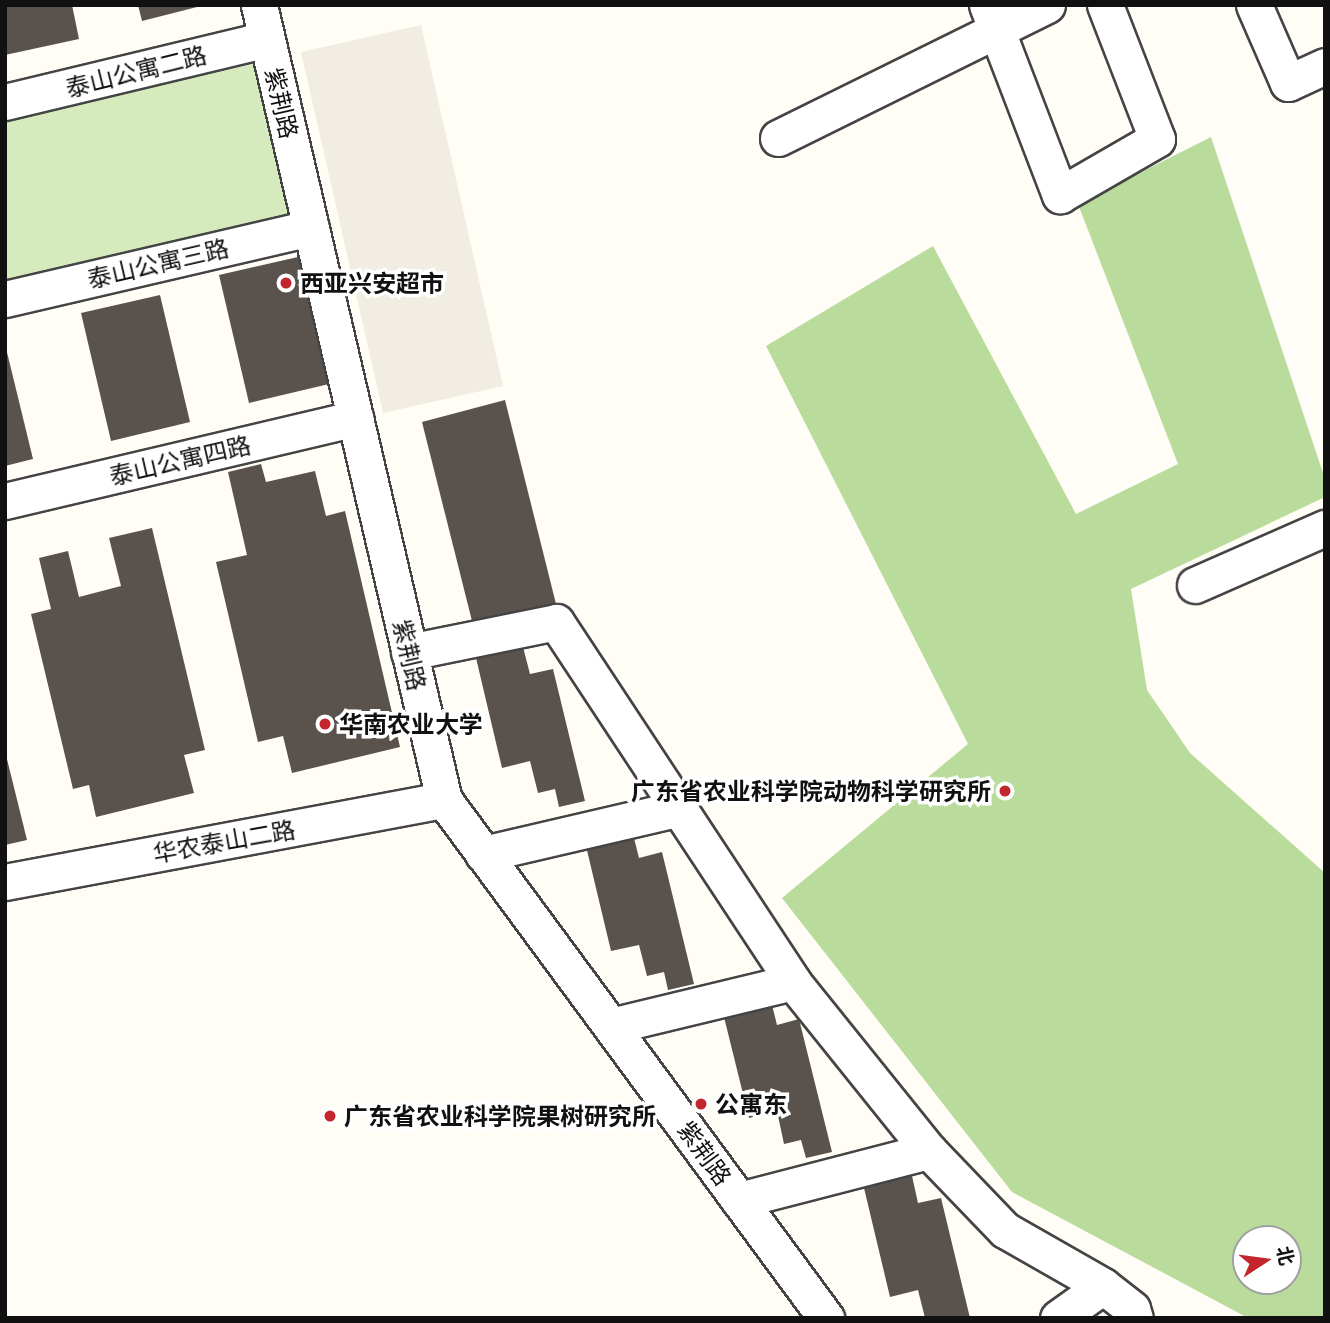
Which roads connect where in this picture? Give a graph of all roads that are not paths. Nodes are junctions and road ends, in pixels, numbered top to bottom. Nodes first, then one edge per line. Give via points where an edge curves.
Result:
1 (259, 5) edge
2 (1047, 5) edge
3 (1105, 5) edge
4 (1254, 5) edge
5 (992, 18) edge
6 (267, 39) junction
7 (1325, 66) edge
8 (5, 102) edge
9 (778, 138) dead end
10 (311, 228) junction
11 (5, 299) edge
12 (355, 418) junction
13 (5, 501) edge
14 (1325, 528) edge
15 (1195, 585) dead end
16 (410, 652) junction
17 (444, 800) junction
18 (681, 808) junction
19 (483, 854) junction
20 (5, 882) edge
21 (793, 982) junction
22 (611, 1026) junction
23 (929, 1151) junction
24 (739, 1200) junction
25 (1103, 1286) junction
26 (826, 1318) edge
27 (1058, 1318) edge
28 (1135, 1318) edge

1 - 6 lane, 紫荆路
2 - 5 lane
3 - 5 lane via 1157,139 1060,195
4 - 7 lane via 1289,83
5 - 9 lane
6 - 8 lane, 泰山公寓二路
6 - 10 lane, 紫荆路
10 - 11 lane, 泰山公寓三路
10 - 12 lane, 紫荆路
12 - 13 lane, 泰山公寓四路
12 - 16 lane, 紫荆路
14 - 15 lane
16 - 17 lane, 紫荆路
16 - 18 lane via 556,622
17 - 19 lane, 紫荆路
17 - 20 lane, 华农泰山二路
18 - 19 lane
18 - 21 lane
19 - 22 lane, 紫荆路
21 - 22 lane
21 - 23 lane
22 - 24 lane, 紫荆路
23 - 24 lane
23 - 25 lane via 1005,1230
24 - 26 lane, 紫荆路
25 - 27 lane
25 - 28 lane via 1132,1309

